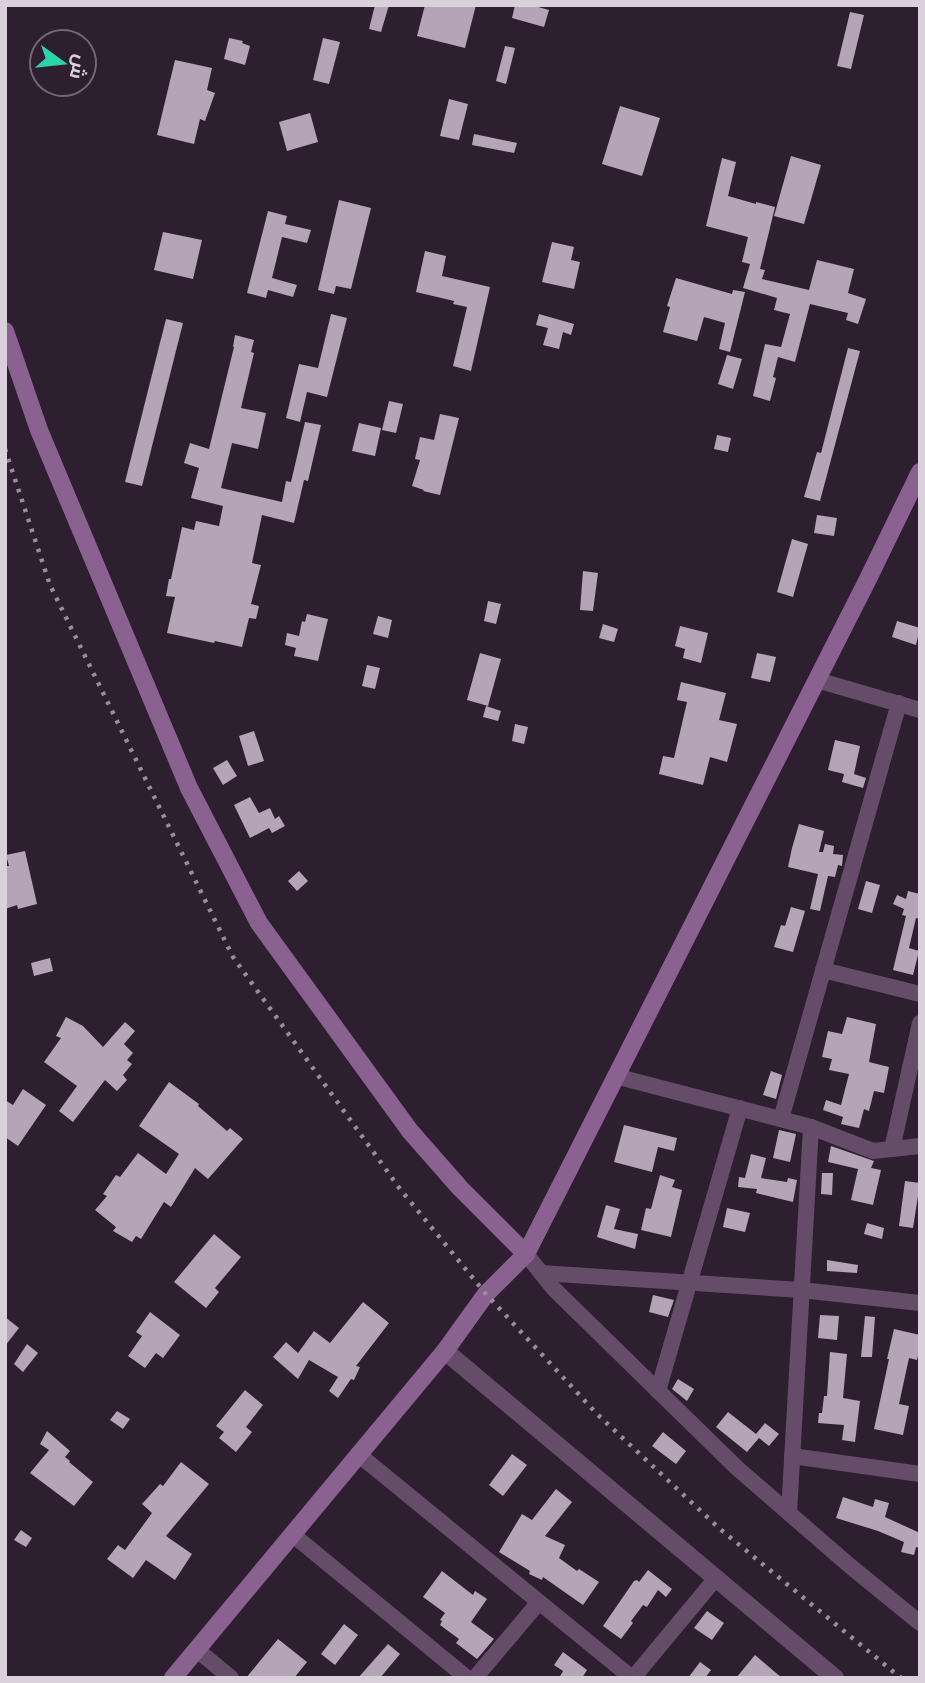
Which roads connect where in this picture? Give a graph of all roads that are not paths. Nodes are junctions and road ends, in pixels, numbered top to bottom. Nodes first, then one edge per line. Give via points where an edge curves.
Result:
1 (5, 331) edge
2 (920, 472) edge
3 (817, 680) junction
4 (898, 704) junction
5 (920, 710) edge
6 (823, 970) junction
7 (920, 993) edge
8 (920, 1023) edge
9 (615, 1076) junction
10 (740, 1108) junction
11 (781, 1119) junction
12 (811, 1126) junction
13 (920, 1146) edge
14 (892, 1149) junction
15 (526, 1254) junction
16 (541, 1273) junction
17 (690, 1283) junction
18 (801, 1290) junction
19 (920, 1303) edge
20 (445, 1351) junction
21 (658, 1391) junction
22 (358, 1454) junction
23 (792, 1456) junction
24 (920, 1474) edge
25 (789, 1513) junction
26 (292, 1534) junction
27 (716, 1578) junction
28 (539, 1602) junction
29 (920, 1623) edge
30 (196, 1649) junction
31 (173, 1678) edge
32 (231, 1678) edge
33 (467, 1678) edge
34 (475, 1678) edge
35 (633, 1678) edge
36 (835, 1678) edge

1 - 15 main road via 39,430 189,788 259,923 410,1131
2 - 3 main road
3 - 4 street
3 - 9 main road
4 - 5 street
4 - 6 street
6 - 7 street
6 - 11 street
8 - 14 street
9 - 10 street
9 - 15 main road
10 - 11 street
10 - 17 street
11 - 12 street
12 - 14 street via 873,1151
12 - 18 street
13 - 14 street
15 - 16 street
15 - 20 main road via 486,1294
16 - 17 street
16 - 21 street
17 - 18 street
17 - 21 street
18 - 19 street
18 - 23 street
20 - 22 main road
20 - 27 street
21 - 25 street
22 - 26 main road
22 - 28 street
23 - 24 street
23 - 25 street
25 - 29 street
26 - 30 main road
26 - 33 street
27 - 35 street
27 - 36 street
28 - 34 street
28 - 35 street
30 - 31 main road
30 - 32 street

